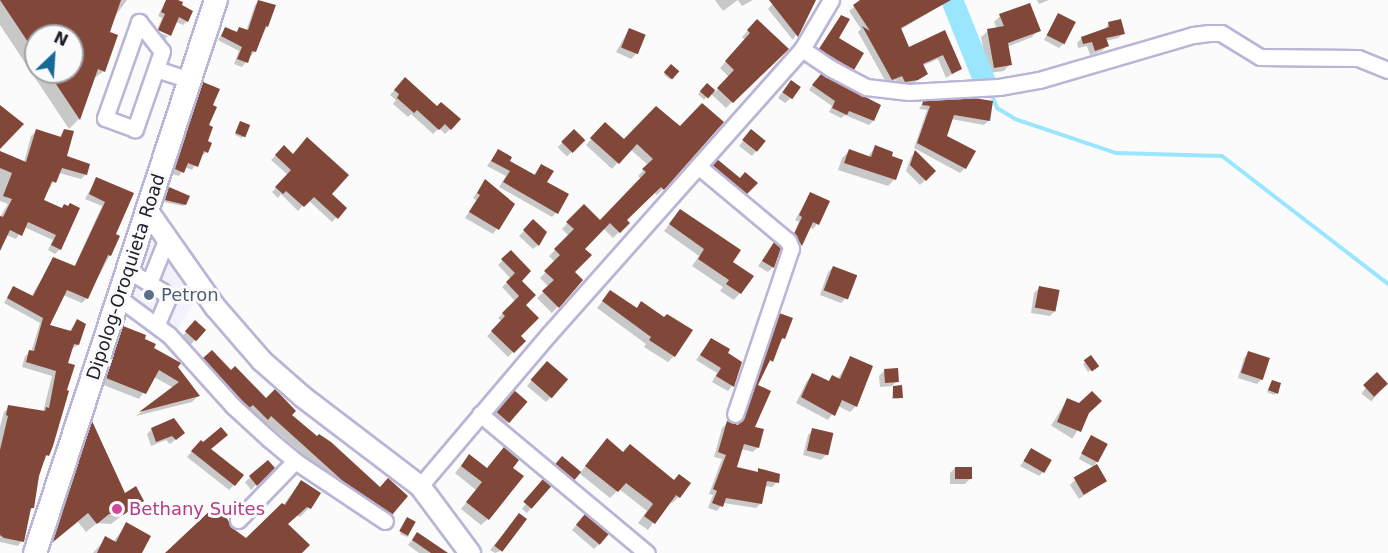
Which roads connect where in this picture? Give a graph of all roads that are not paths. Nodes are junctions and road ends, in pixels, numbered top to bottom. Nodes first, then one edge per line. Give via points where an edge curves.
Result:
1 (216, 0) edge
2 (831, 0) edge
3 (802, 48) junction
4 (156, 69) junction
5 (1388, 70) edge
6 (190, 80) junction
7 (698, 166) junction
8 (147, 210) junction
9 (167, 238) junction
10 (128, 270) junction
11 (149, 283) junction
12 (119, 298) junction
13 (157, 324) junction
14 (480, 414) junction
15 (735, 414) dead end
16 (295, 461) junction
17 (420, 486) junction
18 (238, 520) dead end
19 (385, 521) dead end
20 (35, 553) edge
21 (470, 553) edge
22 (647, 553) edge

1 - 6 highway, Dipolog-Oroquieta Road
2 - 3 street
3 - 5 street via 847,79 883,91 999,87 1039,80 1209,33 1232,38 1260,57 1358,58
3 - 7 street
4 - 4 street via 162,51 139,22 105,118 135,129
4 - 6 street
6 - 8 highway, Dipolog-Oroquieta Road
7 - 14 street
7 - 15 street via 791,248
8 - 9 main road
8 - 10 highway, Dipolog-Oroquieta Road
9 - 11 street
9 - 17 main road via 222,316 262,361
10 - 11 street
10 - 12 highway, Dipolog-Oroquieta Road
11 - 13 street via 168,298
12 - 13 street
12 - 20 highway, Dipolog-Oroquieta Road
13 - 16 street via 241,413
14 - 17 street
14 - 22 street
16 - 18 street
16 - 19 street
17 - 21 main road

